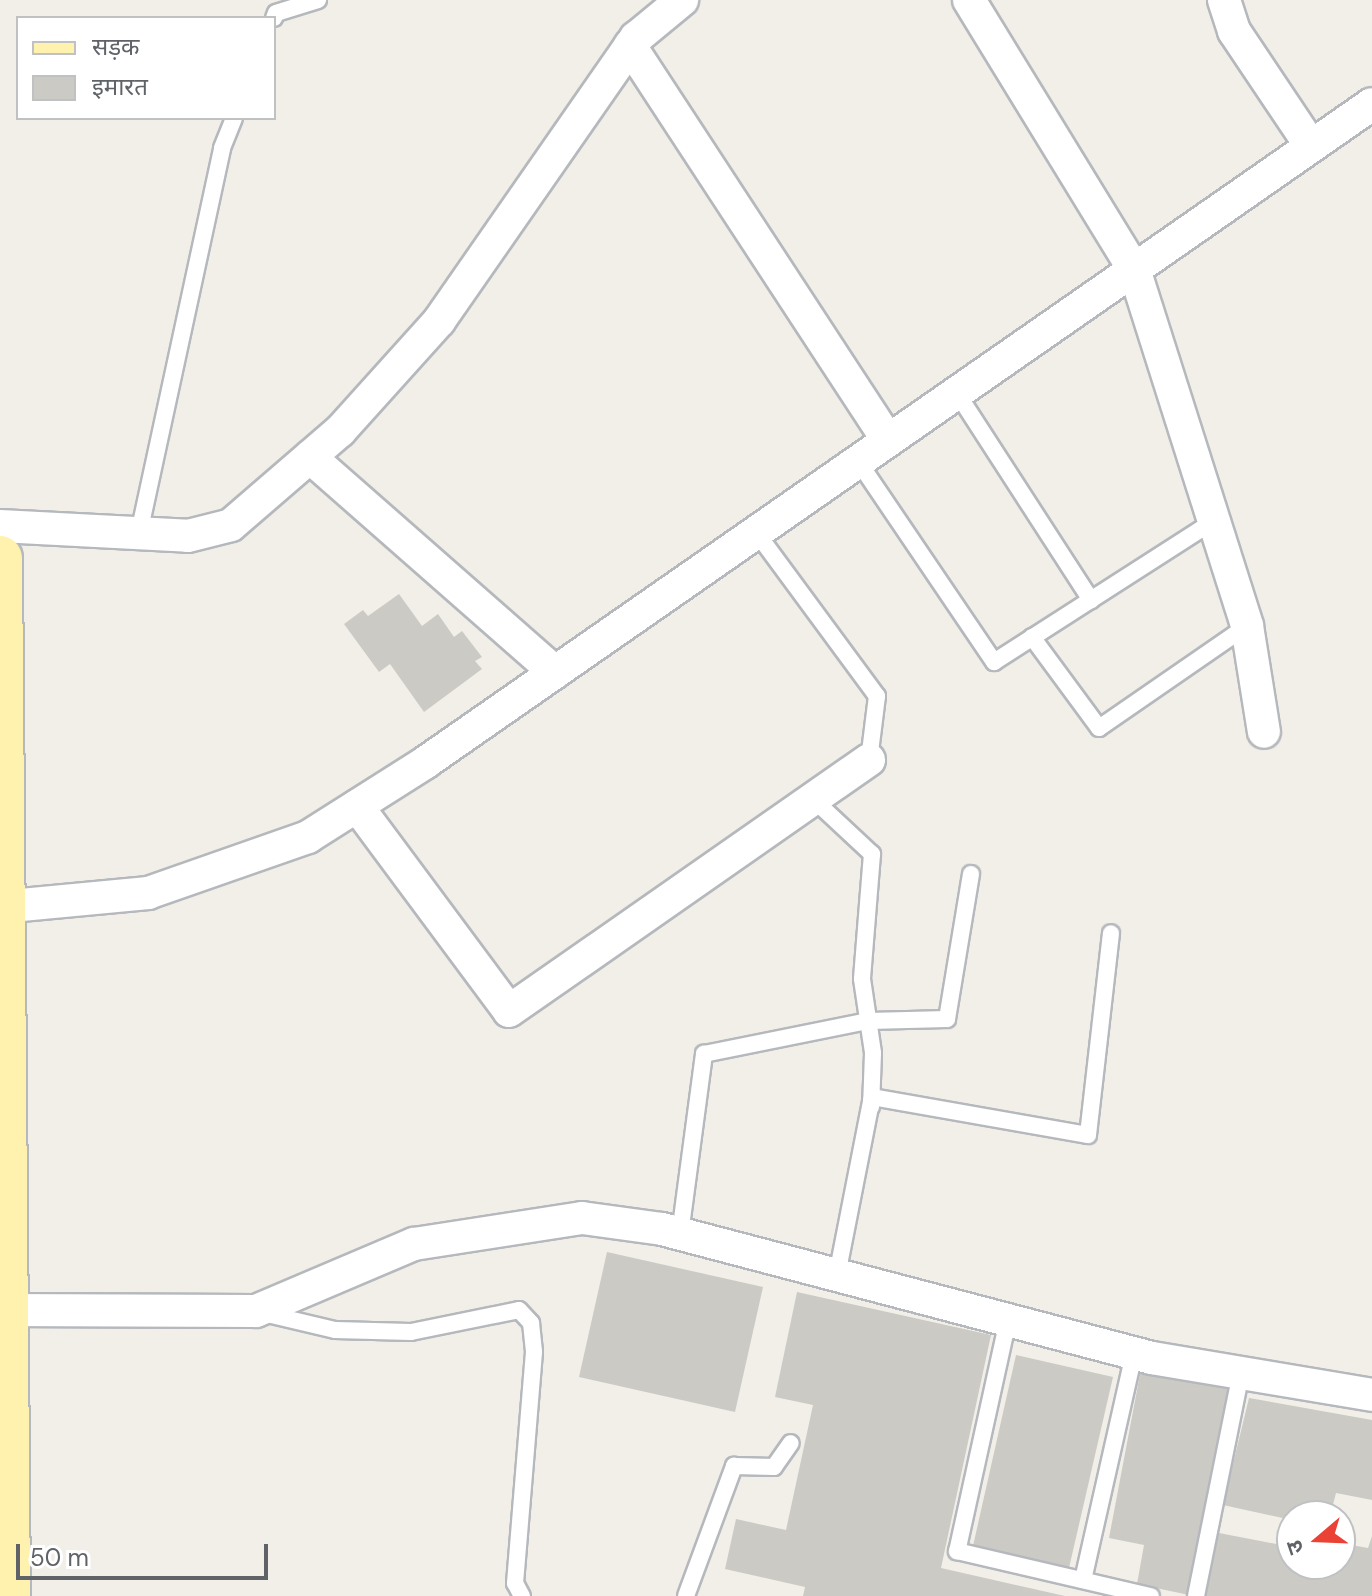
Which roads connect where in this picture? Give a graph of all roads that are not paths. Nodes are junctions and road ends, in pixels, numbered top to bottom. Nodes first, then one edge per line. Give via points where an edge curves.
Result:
1 (318, 0) edge
2 (682, 0) edge
3 (969, 0) edge
4 (1224, 0) edge
5 (276, 10) edge
6 (630, 46) junction
7 (1372, 104) edge
8 (233, 120) edge
9 (1311, 146) junction
10 (1134, 269) junction
11 (957, 393) junction
12 (888, 440) junction
13 (310, 457) junction
14 (858, 461) junction
15 (1214, 521) junction
16 (0, 526) edge
17 (756, 532) junction
18 (139, 533) junction
19 (0, 558) edge
20 (1091, 600) junction
21 (1247, 626) junction
22 (1032, 637) junction
23 (555, 672) junction
24 (1264, 732) dead end
25 (869, 760) joint
26 (813, 799) junction
27 (357, 806) junction
28 (971, 874) dead end
29 (2, 907) edge
30 (1111, 933) dead end
31 (868, 1021) junction
32 (872, 1097) junction
33 (2, 1134) edge
34 (870, 1165) dead end
35 (680, 1234) junction
36 (837, 1275) junction
37 (3, 1310) edge
38 (256, 1311) junction
39 (1008, 1320) junction
40 (1134, 1353) junction
41 (1241, 1373) junction
42 (1372, 1395) edge
43 (791, 1443) dead end
44 (1083, 1580) junction
45 (0, 1595) edge
46 (8, 1596) edge
47 (522, 1596) edge
48 (686, 1596) edge
49 (1151, 1596) edge
50 (1196, 1596) edge

1 - 5 lane
2 - 6 street
3 - 10 street
4 - 9 street via 1234,31
6 - 12 street
6 - 13 street via 439,321
7 - 9 street
8 - 18 lane via 222,148
9 - 10 street
10 - 11 street
10 - 15 street
11 - 12 street
11 - 20 lane
12 - 14 street
13 - 18 street via 231,525 188,536
13 - 23 street
14 - 17 street
14 - 22 lane via 994,662
15 - 20 lane
15 - 21 street
16 - 18 street
17 - 23 street
17 - 25 lane via 877,696
19 - 29 main road
20 - 22 lane
21 - 22 lane via 1099,728
21 - 24 street
23 - 27 street
25 - 26 street
26 - 27 street via 509,1011
26 - 31 lane via 872,854 862,979
27 - 29 street via 308,837 148,893
28 - 31 lane via 947,1019
29 - 33 main road
30 - 32 lane via 1088,1135
31 - 32 lane
31 - 35 lane via 704,1054
32 - 34 lane
32 - 36 lane
33 - 37 main road
35 - 36 street
35 - 38 street via 582,1218 414,1244
36 - 39 street
37 - 38 street
37 - 46 main road
38 - 47 lane via 335,1330 411,1332 519,1310 531,1323 534,1352 515,1583
39 - 40 street
39 - 44 lane via 957,1551
40 - 41 street
40 - 44 lane
41 - 42 street
41 - 50 lane
43 - 48 lane via 774,1467 734,1466
44 - 49 lane
45 - 46 street

